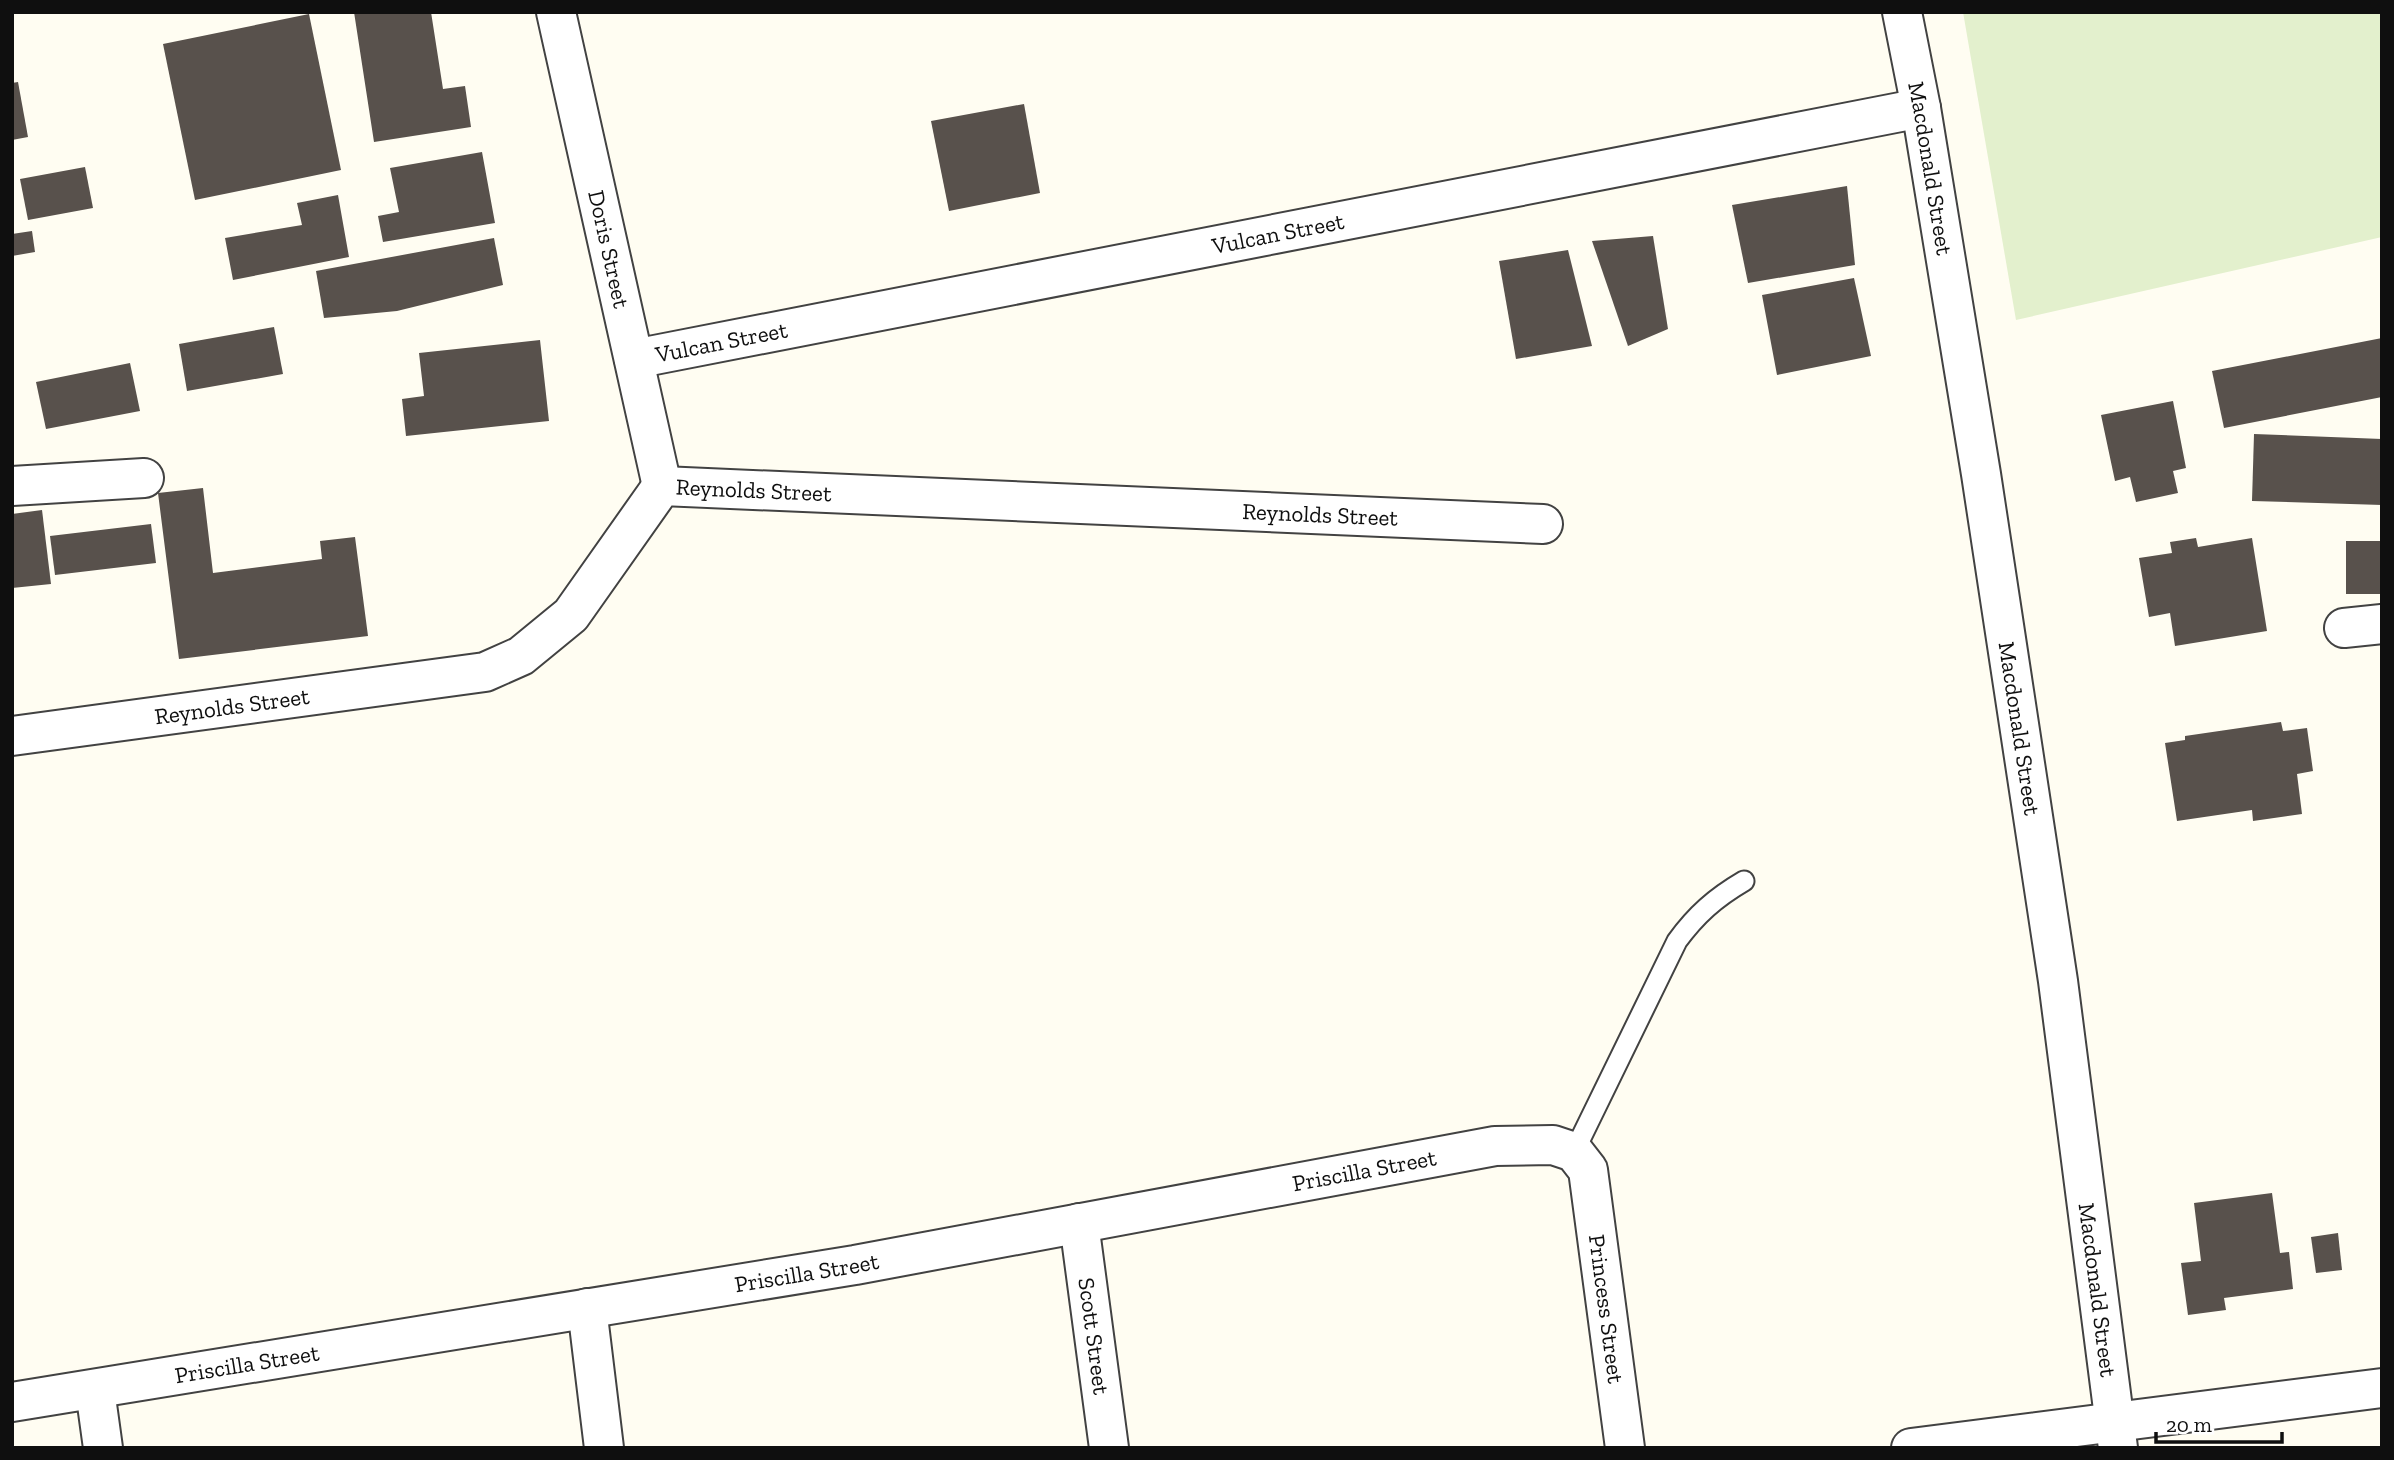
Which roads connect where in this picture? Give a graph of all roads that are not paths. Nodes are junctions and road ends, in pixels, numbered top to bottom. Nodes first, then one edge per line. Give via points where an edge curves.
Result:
1 (556, 12) edge
2 (1902, 12) edge
3 (1921, 108) junction
4 (634, 359) junction
5 (144, 478) dead end
6 (12, 486) edge
7 (662, 486) junction
8 (1543, 524) dead end
9 (2382, 624) edge
10 (2344, 628) dead end
11 (12, 736) edge
12 (1744, 881) dead end
13 (1581, 1161) junction
14 (1079, 1223) junction
15 (587, 1308) junction
16 (2382, 1388) edge
17 (95, 1390) junction
18 (12, 1402) edge
19 (2117, 1434) edge
20 (103, 1448) edge
21 (604, 1448) edge
22 (1109, 1448) edge
23 (1625, 1448) edge
24 (1911, 1448) edge

1 - 4 street, Doris Street
2 - 3 street, Macdonald Street
3 - 4 street, Vulcan Street
3 - 19 street, Macdonald Street via 2058,981
4 - 7 street, Doris Street
5 - 6 street
7 - 8 street, Reynolds Street
7 - 11 street, Reynolds Street via 571,615 521,656 485,672
9 - 10 street
12 - 13 lane via 1696,915 1677,942
13 - 14 street, Priscilla Street via 1553,1145 1495,1146
13 - 23 street, Princess Street
14 - 15 street, Priscilla Street
14 - 22 street, Scott Street
15 - 17 street, Priscilla Street
15 - 21 street
16 - 19 street
17 - 18 street, Priscilla Street
17 - 20 street
19 - 24 street

